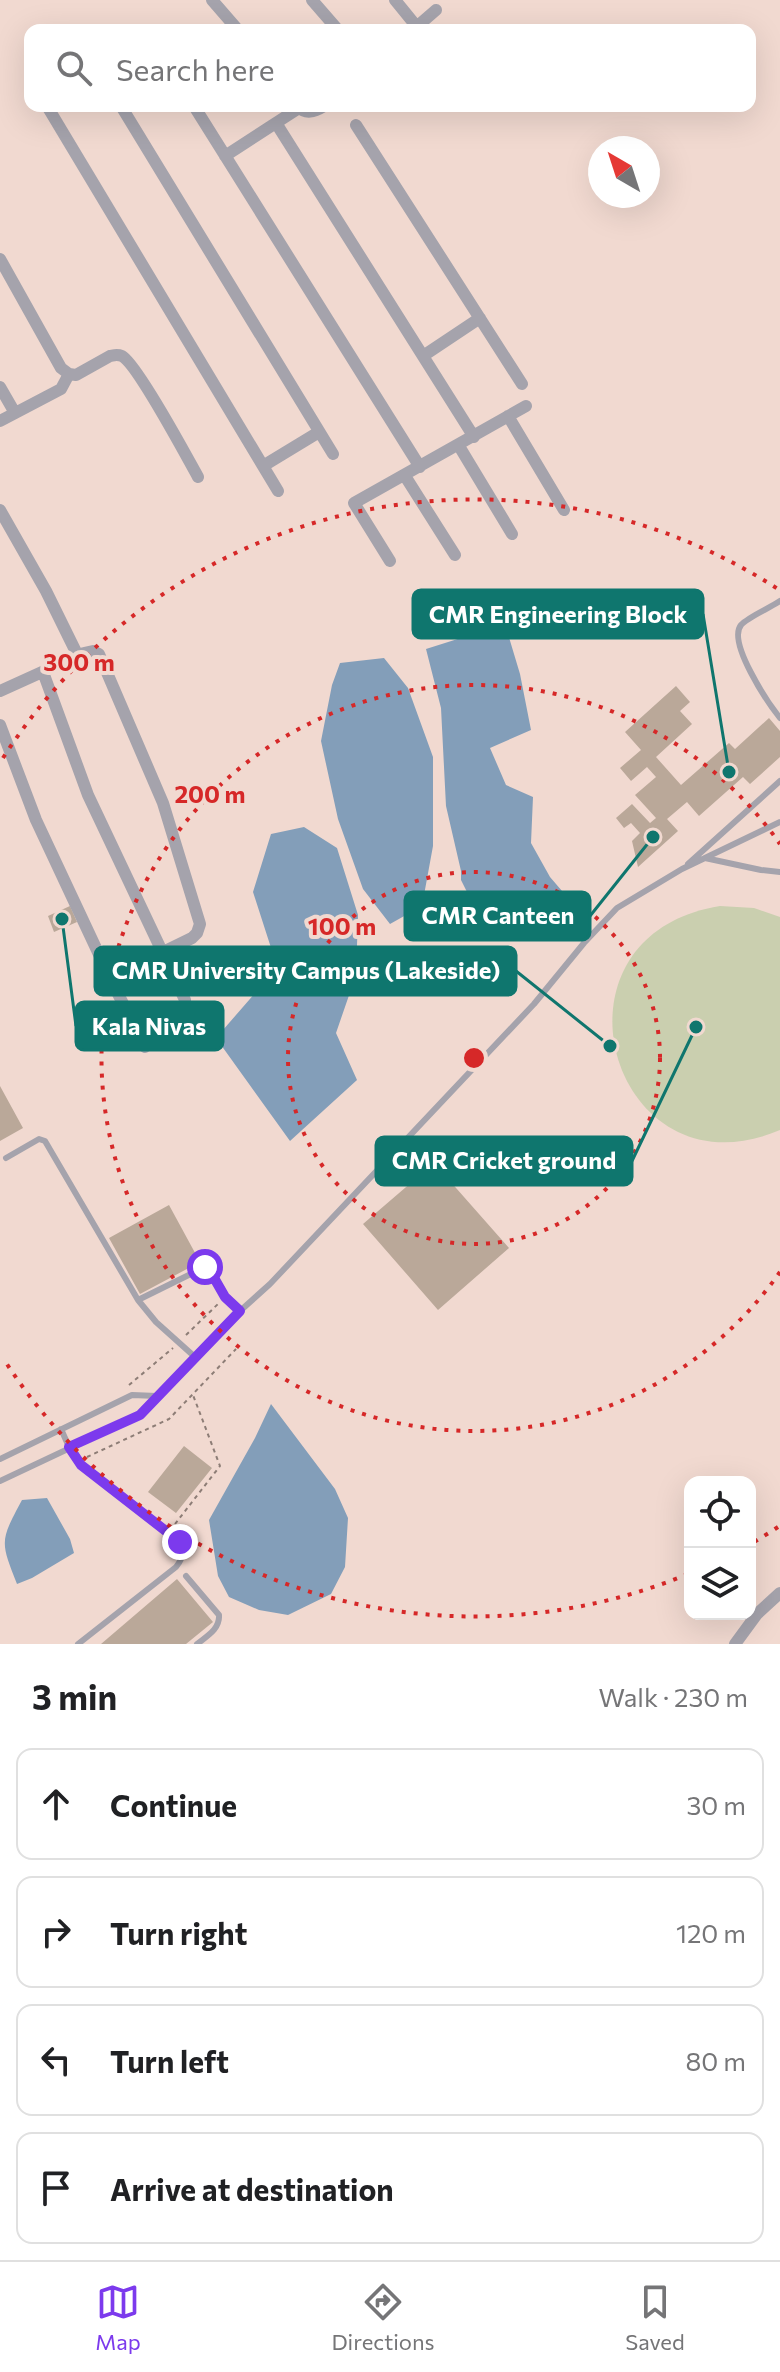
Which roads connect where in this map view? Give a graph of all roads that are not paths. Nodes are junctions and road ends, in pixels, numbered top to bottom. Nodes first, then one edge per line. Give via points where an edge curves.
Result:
1 (212, 0) edge
2 (312, 0) edge
3 (395, 0) edge
4 (436, 10) dead end
5 (233, 24) edge
6 (333, 24) edge
7 (412, 24) edge
8 (420, 24) edge
9 (51, 112) edge
10 (125, 112) edge
11 (198, 112) edge
12 (291, 112) edge
13 (276, 123) junction
14 (356, 125) dead end
15 (225, 156) junction
16 (0, 259) edge
17 (480, 318) junction
18 (423, 356) junction
19 (69, 374) junction
20 (522, 384) dead end
21 (0, 387) edge
22 (526, 406) dead end
23 (15, 413) junction
24 (508, 416) junction
25 (0, 421) edge
26 (319, 432) junction
27 (474, 437) junction
28 (459, 446) junction
29 (333, 454) dead end
30 (263, 466) junction
31 (420, 467) junction
32 (405, 476) junction
33 (198, 477) dead end
34 (278, 491) dead end
35 (0, 510) edge
36 (564, 510) dead end
37 (512, 534) dead end
38 (455, 555) dead end
39 (390, 561) dead end
40 (780, 601) edge
41 (78, 656) junction
42 (43, 672) junction
43 (0, 691) edge
44 (780, 718) edge
45 (0, 725) edge
46 (780, 781) edge
47 (780, 822) edge
48 (705, 858) junction
49 (682, 869) junction
50 (780, 872) edge
51 (162, 953) junction
52 (110, 978) junction
53 (185, 1000) dead end
54 (145, 1047) dead end
55 (6, 1158) dead end
56 (138, 1300) junction
57 (240, 1311) junction
58 (195, 1357) junction
59 (157, 1396) junction
60 (61, 1429) junction
61 (69, 1447) junction
62 (0, 1459) edge
63 (0, 1481) edge
64 (186, 1576) dead end
65 (780, 1593) edge
66 (78, 1644) edge
67 (197, 1644) edge
68 (735, 1644) edge

1 - 5 street
2 - 6 street
3 - 7 street
4 - 8 street
9 - 30 street
10 - 26 street
11 - 15 street
12 - 13 street
13 - 15 street
13 - 18 street
14 - 17 street
15 - 31 street
16 - 19 street
17 - 18 street
17 - 20 street
18 - 27 street
19 - 23 street via 61,389
19 - 33 street via 122,356
21 - 23 street
22 - 24 street
23 - 25 street
24 - 27 street
24 - 36 street
26 - 29 street
26 - 30 street
27 - 28 street
28 - 31 street
28 - 37 street
30 - 34 street
31 - 32 street
32 - 38 street
32 - 39 street via 354,503
35 - 41 street
40 - 44 lane via 741,625 737,634 742,654
41 - 42 street
41 - 51 street via 99,654 163,803 200,924 192,938
42 - 43 street
42 - 51 street via 88,795
45 - 52 street via 36,820
46 - 49 lane
47 - 48 lane
48 - 49 lane
48 - 50 lane
49 - 57 lane via 603,921 524,1015
51 - 52 street
51 - 53 street
52 - 54 street
55 - 56 lane via 39,1139 45,1141
56 - 57 lane via 205,1267
56 - 58 lane
57 - 58 lane
58 - 59 lane
59 - 60 lane via 132,1395
59 - 61 lane via 140,1415
60 - 61 lane
60 - 62 lane
61 - 63 lane
61 - 66 lane via 79,1461 169,1532 184,1553 180,1563
64 - 67 lane via 219,1615 215,1629
65 - 68 street

